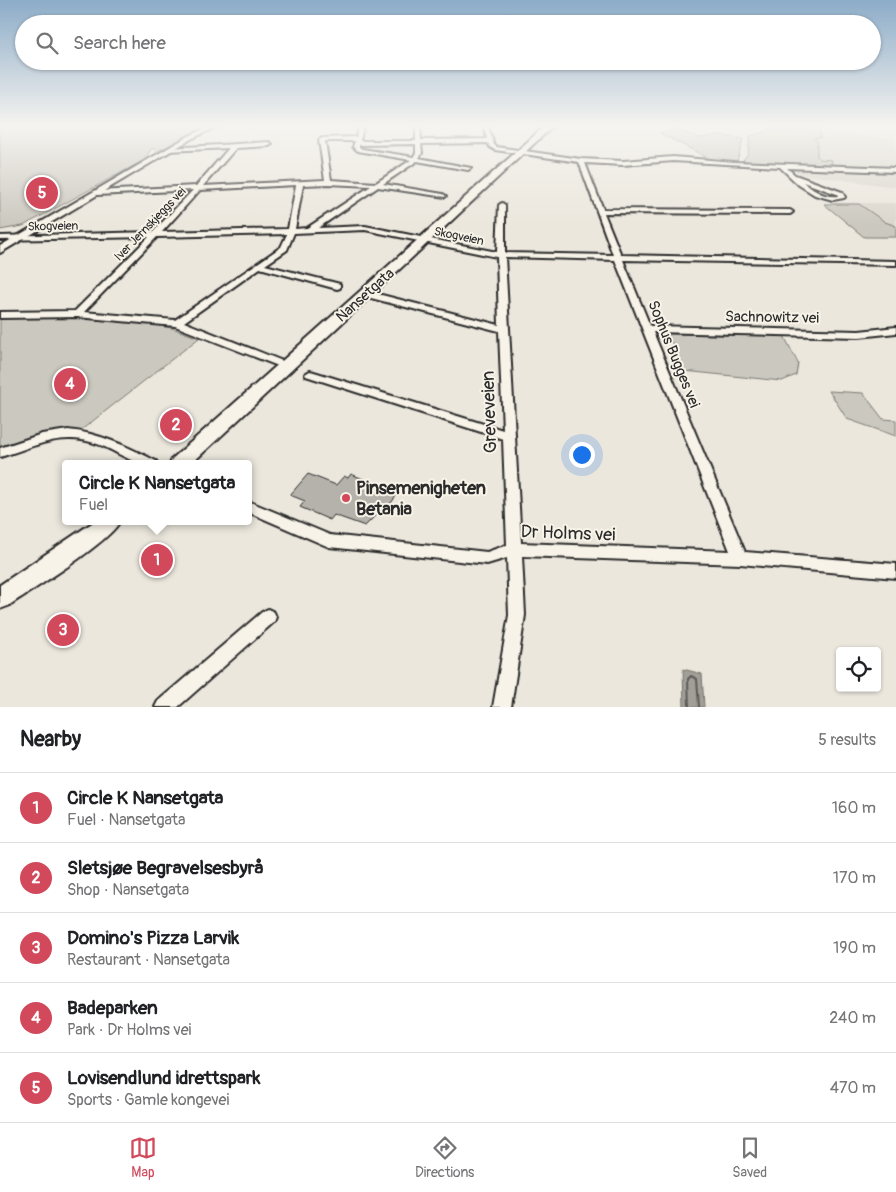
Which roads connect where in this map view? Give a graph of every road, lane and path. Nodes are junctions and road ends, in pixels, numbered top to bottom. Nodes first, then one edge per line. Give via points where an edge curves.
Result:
1 (155, 159) edge
2 (223, 159) edge
3 (325, 159) edge
4 (416, 159) joint
5 (513, 159) edge
6 (561, 159) edge
7 (582, 162) junction
8 (782, 166) junction
9 (468, 168) dead end
10 (896, 170) edge
11 (795, 177) junction
12 (328, 182) junction
13 (300, 183) junction
14 (377, 185) junction
15 (200, 188) junction
16 (97, 193) junction
17 (443, 196) dead end
18 (502, 205) dead end
19 (600, 211) junction
20 (790, 212) dead end
21 (308, 231) junction
22 (291, 232) junction
23 (157, 235) junction
24 (0, 238) edge
25 (19, 238) junction
26 (425, 240) junction
27 (0, 250) edge
28 (500, 255) junction
29 (618, 257) junction
30 (896, 263) edge
31 (261, 266) junction
32 (337, 286) dead end
33 (366, 294) junction
34 (77, 314) junction
35 (0, 315) edge
36 (177, 323) junction
37 (503, 329) junction
38 (648, 329) junction
39 (896, 330) edge
40 (286, 366) junction
41 (310, 374) dead end
42 (508, 436) junction
43 (0, 453) edge
44 (143, 460) edge
45 (183, 460) edge
46 (252, 508) edge
47 (105, 525) edge
48 (514, 549) junction
49 (740, 558) junction
50 (896, 571) edge
51 (0, 598) edge
52 (268, 617) dead end
53 (164, 707) edge
54 (502, 707) edge

1 - 16 street
2 - 15 street, Iver Jernskjeggs vei
3 - 12 street
4 - 9 street
4 - 14 street
5 - 26 main road, Nansetgata
6 - 7 street
7 - 8 street via 674,159
7 - 19 street, Sophus Bugges vei
8 - 10 street
8 - 11 street
11 - 11 street via 822,197 842,197 840,193
12 - 13 street
12 - 14 street
13 - 15 street
13 - 22 street
14 - 17 street
14 - 21 street
15 - 16 street
15 - 23 street, Iver Jernskjeggs vei
16 - 25 street
18 - 28 street, Greveveien
19 - 20 street
19 - 29 street, Sophus Bugges vei
21 - 22 street, Skogveien
21 - 26 street, Skogveien via 365,228
22 - 23 street, Skogveien
22 - 31 street via 284,248
23 - 25 street, Skogveien
23 - 34 street, Iver Jernskjeggs vei
24 - 25 street, Skogveien
25 - 27 street
26 - 28 street, Skogveien
26 - 33 main road, Nansetgata
28 - 29 street, Skogveien
28 - 37 street, Greveveien
29 - 30 street, Skogveien
29 - 38 street, Sophus Bugges vei
31 - 32 street
31 - 36 street
33 - 37 street
33 - 40 main road, Nansetgata
34 - 35 street
34 - 36 street
36 - 40 street
37 - 42 street, Greveveien
38 - 39 street, Sachnowitz vei via 859,334
38 - 49 street, Sophus Bugges vei
40 - 45 main road, Nansetgata
41 - 42 street
42 - 48 street, Greveveien
43 - 44 street via 58,434 89,437
46 - 48 street, Dr Holms vei via 329,541 487,558
47 - 51 main road
48 - 49 street, Dr Holms vei
48 - 54 street, Greveveien via 517,615
49 - 50 street, Dr Holms vei
52 - 53 street

